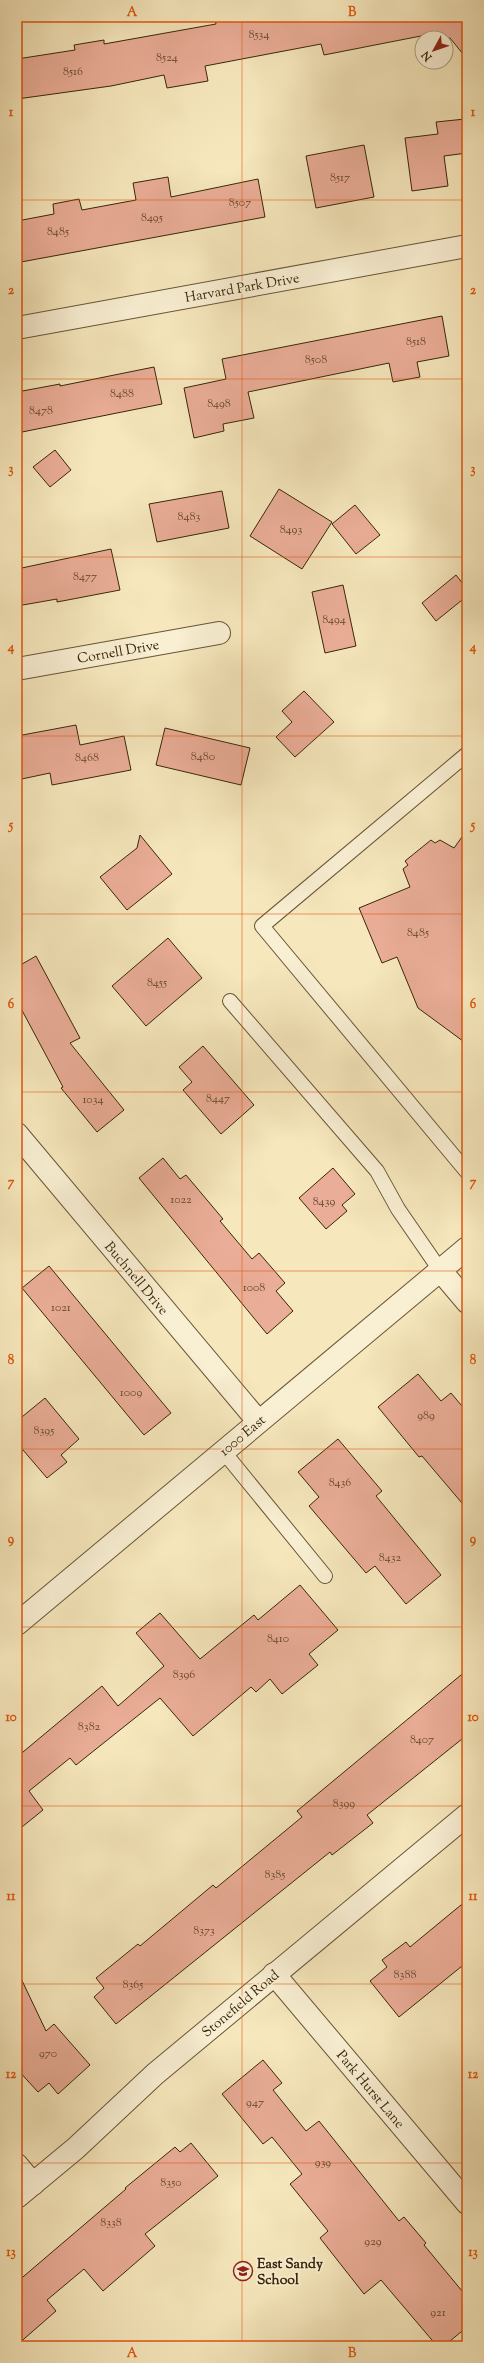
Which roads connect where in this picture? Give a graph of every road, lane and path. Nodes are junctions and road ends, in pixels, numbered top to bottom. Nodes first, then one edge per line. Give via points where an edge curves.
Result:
1 (467, 246) edge
2 (17, 328) edge
3 (219, 634) dead end
4 (17, 669) edge
5 (467, 754) edge
6 (230, 1001) dead end
7 (17, 1134) edge
8 (467, 1172) edge
9 (467, 1248) edge
10 (440, 1270) junction
11 (467, 1302) edge
12 (258, 1422) junction
13 (223, 1451) junction
14 (325, 1576) dead end
15 (17, 1624) edge
16 (467, 1815) edge
17 (274, 1974) junction
18 (17, 2165) edge
19 (25, 2190) edge
20 (467, 2203) edge

1 - 2 street, Harvard Park Drive
3 - 4 street, Cornell Drive
5 - 8 lane via 262,926
6 - 10 lane via 377,1171 398,1209
7 - 12 street, Buchnell Drive
9 - 10 street, 1000 East
10 - 11 street
10 - 12 street, 1000 East
12 - 13 street, 1000 East
13 - 14 lane
13 - 15 street, 1000 East
16 - 17 street, Stonefield Road
17 - 19 street, Stonefield Road via 155,2074 76,2148
17 - 20 street, Park Hurst Lane
18 - 19 street

